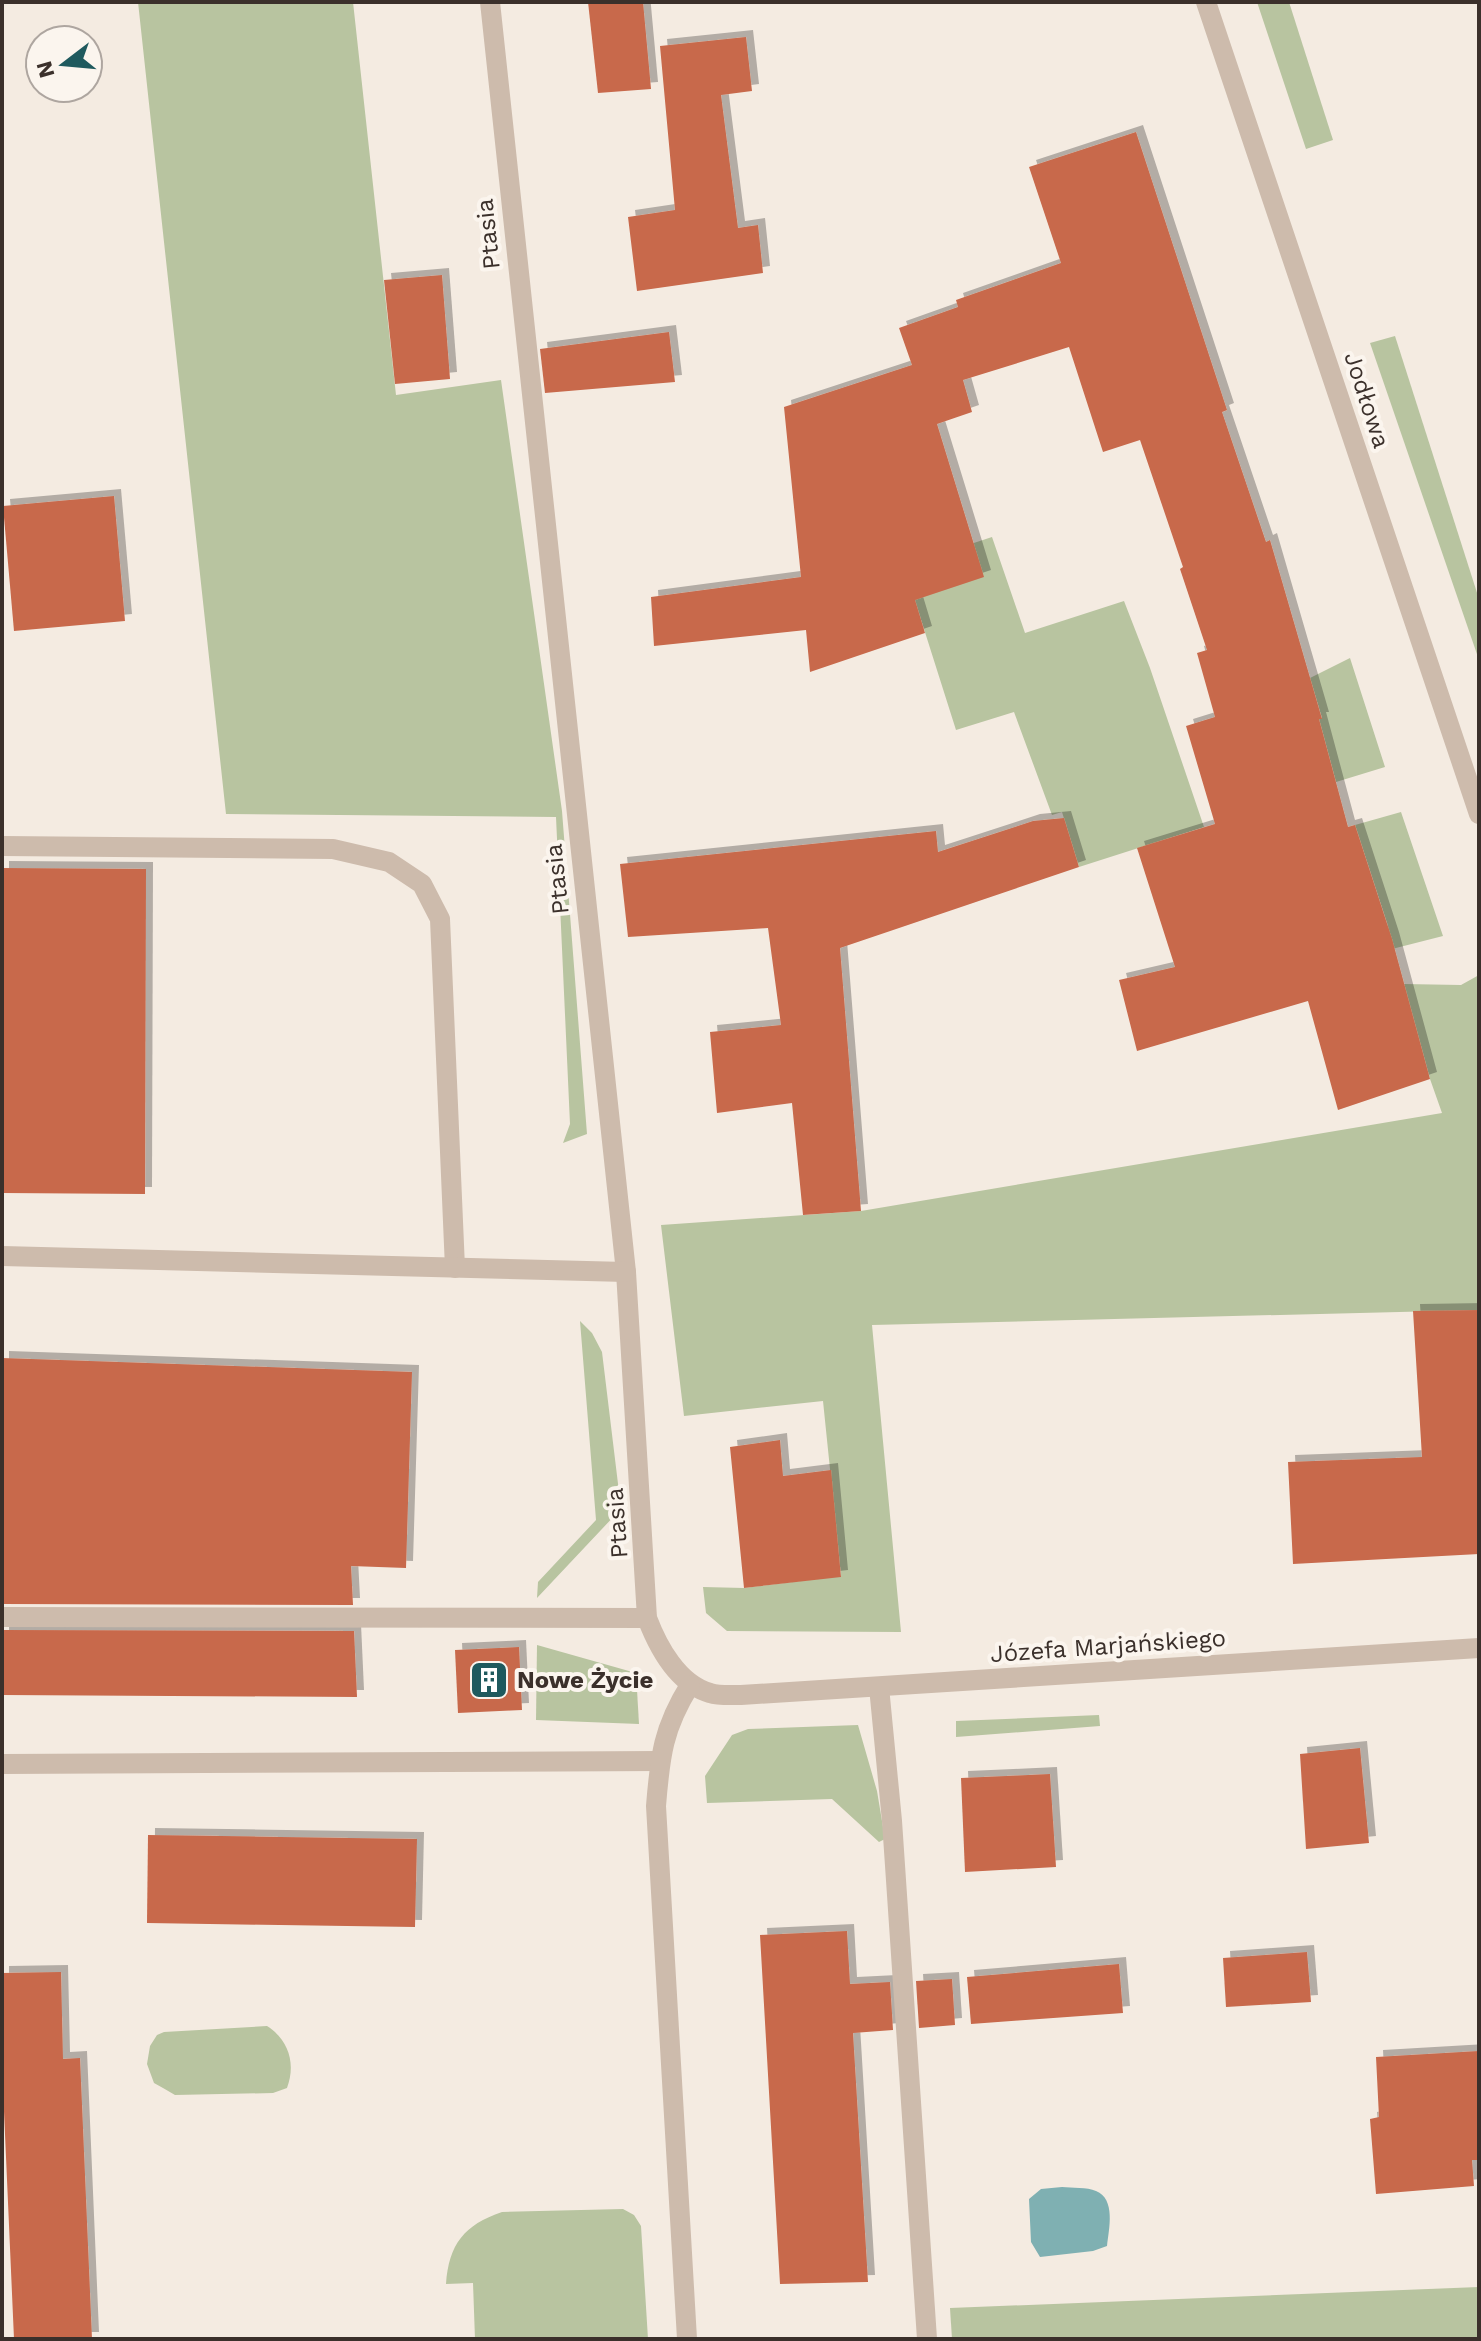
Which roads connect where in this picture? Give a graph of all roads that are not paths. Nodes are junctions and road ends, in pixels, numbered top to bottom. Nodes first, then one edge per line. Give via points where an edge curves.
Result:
1 (490, 2) edge
2 (1206, 2) edge
3 (1479, 814) edge
4 (2, 846) edge
5 (2, 1256) edge
6 (455, 1268) junction
7 (626, 1272) junction
8 (2, 1617) edge
9 (647, 1618) junction
10 (1479, 1648) edge
11 (690, 1685) junction
12 (879, 1687) junction
13 (660, 1761) junction
14 (2, 1764) edge
15 (687, 2339) edge
16 (927, 2339) edge

1 - 7 street, Ptasia
2 - 3 street, Jodłowa
4 - 6 street via 333,849 389,862 422,884 440,919
5 - 6 street
6 - 7 street
7 - 9 street, Ptasia
8 - 9 street
9 - 11 street, Ptasia via 656,1642
10 - 12 street, Józefa Marjańskiego
11 - 12 street, Józefa Marjańskiego via 712,1694 741,1695
11 - 13 street via 671,1715
12 - 16 street
13 - 14 street
13 - 15 street via 656,1806

